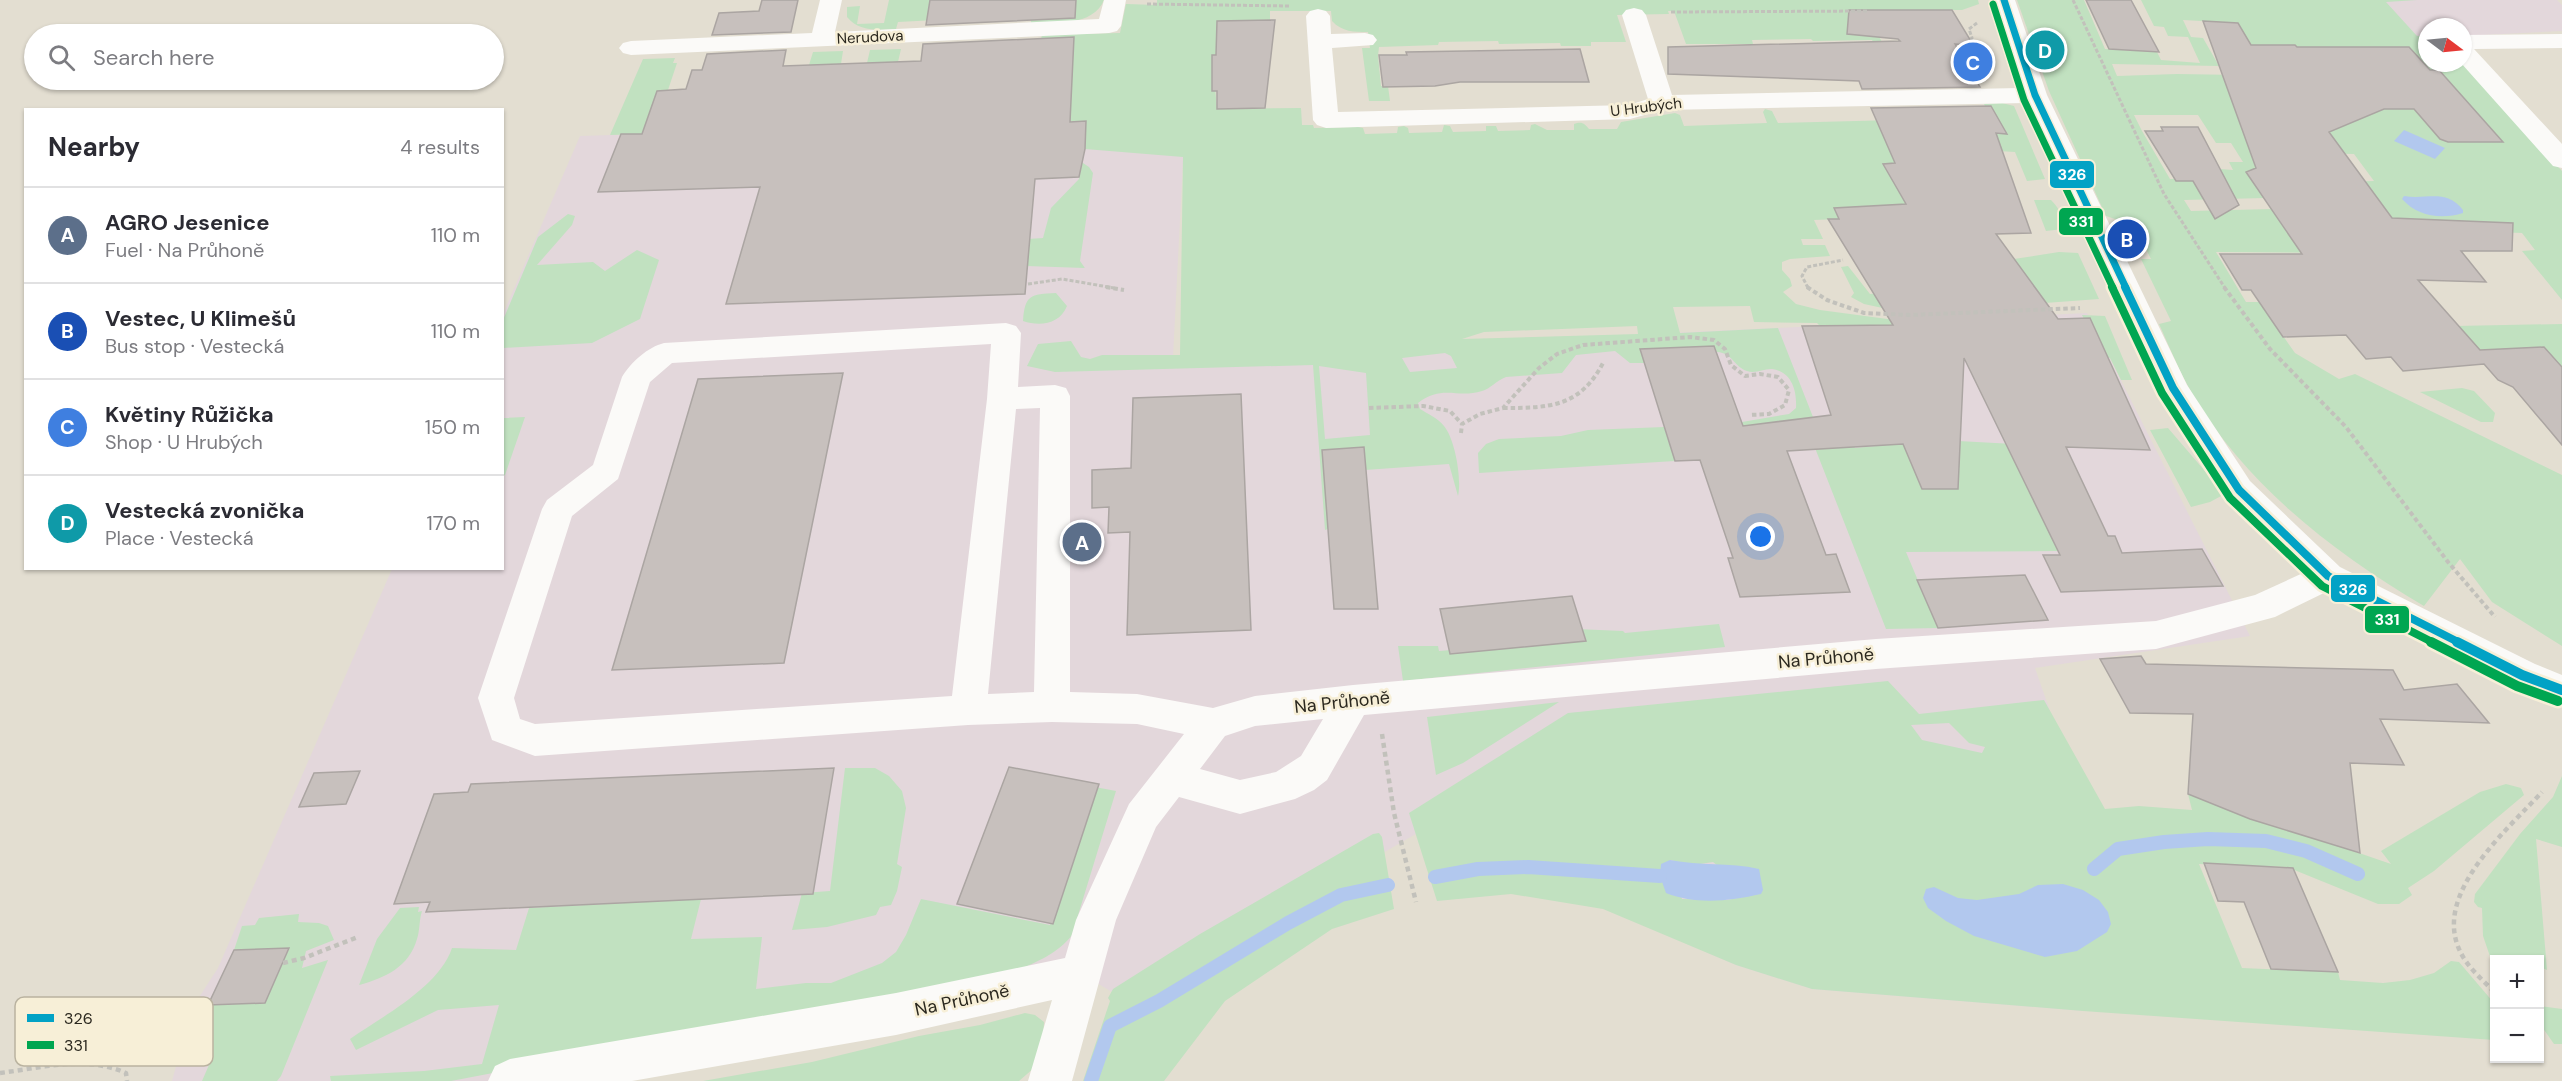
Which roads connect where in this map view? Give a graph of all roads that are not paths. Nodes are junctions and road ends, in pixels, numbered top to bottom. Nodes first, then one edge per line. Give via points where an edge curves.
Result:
1 (831, 0) edge
2 (2004, 0) edge
3 (1115, 1) edge
4 (1634, 15) dead end
5 (1318, 16) dead end
6 (822, 39) junction
7 (1365, 40) dead end
8 (1320, 41) junction
9 (2562, 41) edge
10 (2472, 42) edge
11 (631, 48) dead end
12 (2472, 61) edge
13 (2035, 95) junction
14 (1662, 103) junction
15 (2562, 159) edge
16 (1002, 399) junction
17 (2328, 576) junction
18 (2562, 690) edge
19 (1364, 699) junction
20 (1052, 706) junction
21 (968, 710) junction
22 (1213, 724) junction
23 (1171, 778) junction
24 (1082, 974) junction
25 (510, 1081) edge
26 (1050, 1081) edge

1 - 6 street
2 - 13 street
3 - 6 street, Nerudova via 1109,26
4 - 14 street
5 - 8 street, U Hrubých
6 - 11 street, Nerudova
7 - 8 street
8 - 14 street, U Hrubých via 1326,120 1630,112
9 - 10 street
12 - 15 street
13 - 14 street, U Hrubých
13 - 17 street via 2181,403 2239,490
16 - 20 street via 1055,396
16 - 21 street
16 - 21 street via 1006,333 664,353 637,377 607,471 558,509 496,698 505,729 535,740
17 - 18 street via 2522,675
17 - 19 street, Na Průhoně via 2263,607 2156,635 1876,654
19 - 22 street, Na Průhoně via 1255,711
19 - 23 street via 1314,768 1282,787 1240,797
20 - 21 street
20 - 22 street via 1137,709
22 - 23 street
23 - 24 street via 1142,816 1096,920
24 - 25 street, Na Průhoně via 896,1014
24 - 26 street

